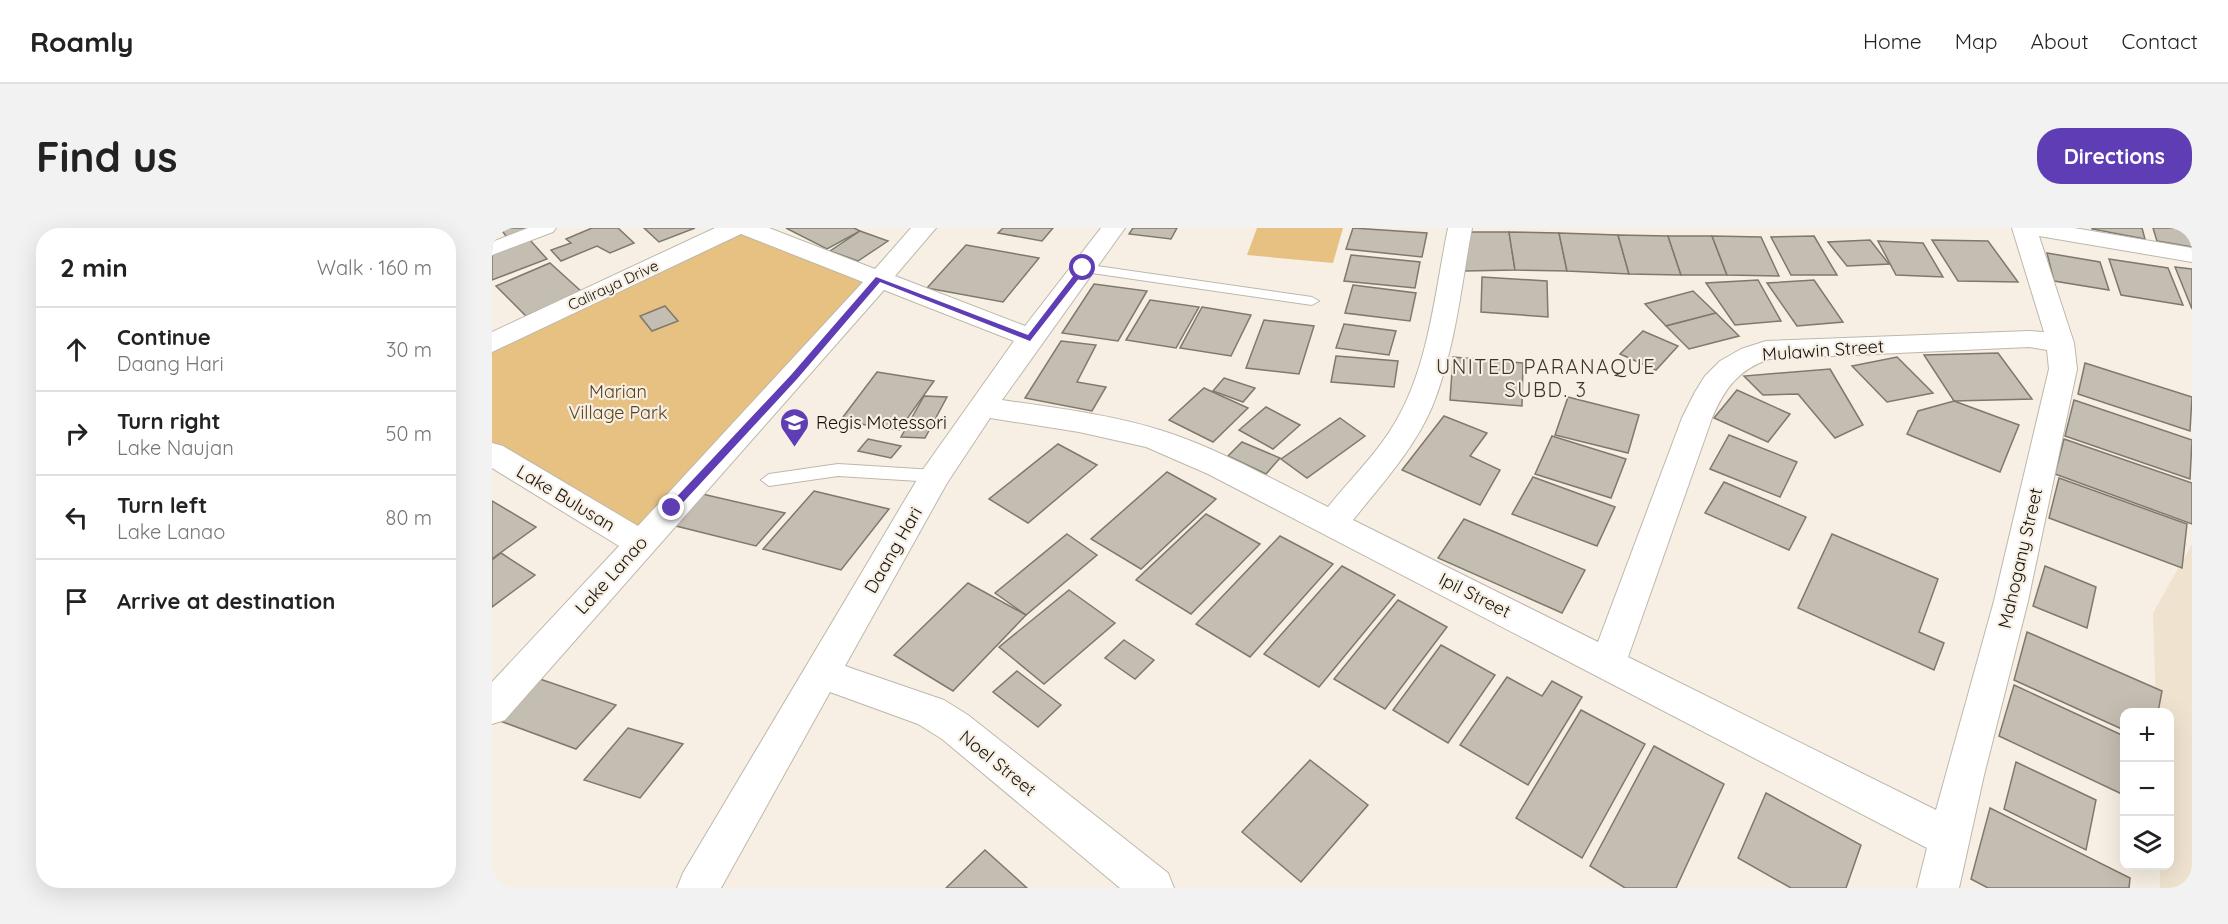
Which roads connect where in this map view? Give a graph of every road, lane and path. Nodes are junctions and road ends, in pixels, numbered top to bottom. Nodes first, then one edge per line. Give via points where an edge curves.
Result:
1 (546, 228) edge
2 (734, 228) edge
3 (748, 228) edge
4 (924, 228) edge
5 (1113, 228) edge
6 (1460, 228) edge
7 (2024, 228) edge
8 (2031, 228) edge
9 (492, 249) edge
10 (2192, 255) edge
11 (1083, 268) junction
12 (879, 278) junction
13 (1312, 301) dead end
14 (1030, 338) junction
15 (492, 343) edge
16 (2061, 343) junction
17 (982, 407) junction
18 (492, 454) edge
19 (935, 476) junction
20 (769, 480) dead end
21 (1332, 524) junction
22 (640, 543) junction
23 (1608, 662) junction
24 (822, 674) junction
25 (492, 708) edge
26 (1949, 838) junction
27 (698, 888) edge
28 (1153, 888) edge
29 (1938, 888) edge

1 - 9 street
2 - 15 street, Caliraya Drive
3 - 12 street
4 - 12 street, Lake Lanao
5 - 11 street, Daang Hari
6 - 21 street via 1434,352 1409,426
7 - 16 street, Mahogany Street
8 - 10 street
11 - 13 lane
11 - 14 street, Daang Hari
12 - 14 street
12 - 22 street, Lake Lanao via 794,377
14 - 17 street, Daang Hari
16 - 23 street, Mulawin Street via 2029,339 1766,350 1741,359 1713,382 1697,418
16 - 26 street, Mahogany Street via 2063,369 2011,601
17 - 19 street, Daang Hari
17 - 21 street, Ipil Street via 1153,438 1219,466
18 - 22 street, Lake Bulusan
19 - 20 lane via 838,470
19 - 24 street, Daang Hari
21 - 23 street, Ipil Street
22 - 25 street, Lake Lanao
23 - 26 street, Ipil Street
24 - 27 street, Daang Hari
24 - 28 street, Noel Street via 931,712
26 - 29 street, Mahogany Street

